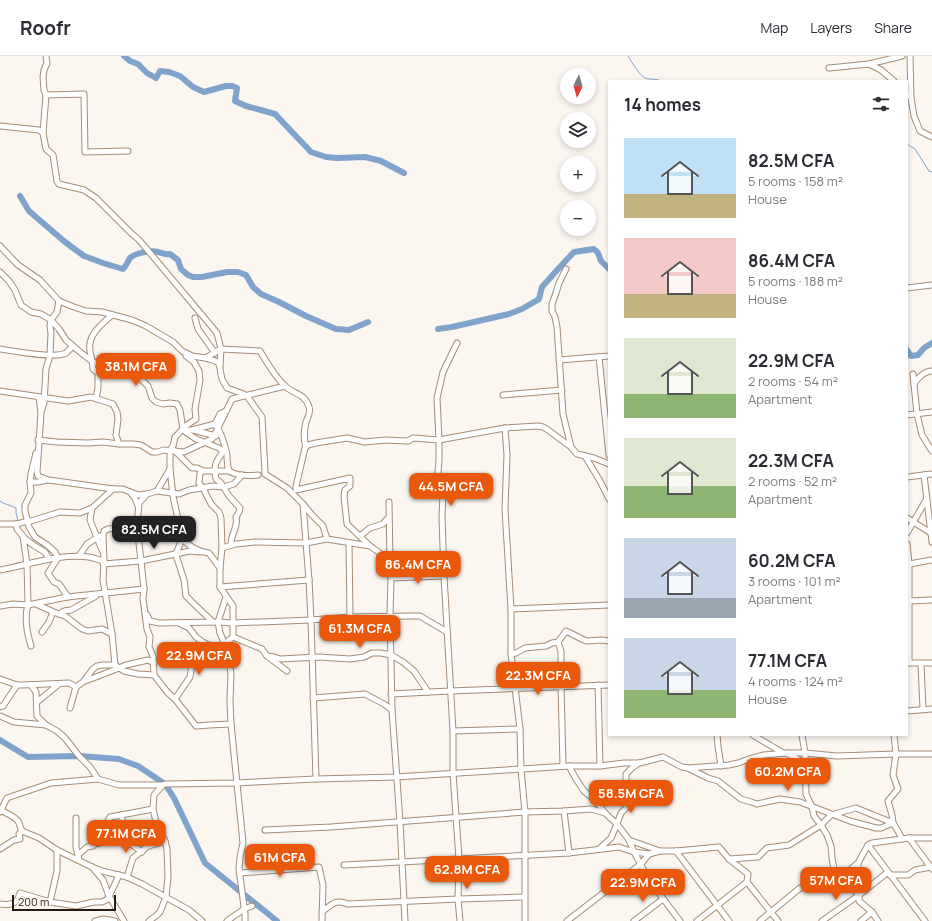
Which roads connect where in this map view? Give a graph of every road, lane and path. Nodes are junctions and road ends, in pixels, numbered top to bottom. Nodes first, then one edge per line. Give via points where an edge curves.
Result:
1 (46, 56) edge
2 (902, 56) edge
3 (910, 56) edge
4 (869, 64) junction
5 (829, 68) dead end
6 (893, 80) edge
7 (908, 94) edge
8 (46, 95) junction
9 (911, 98) junction
10 (0, 126) edge
11 (43, 133) junction
12 (932, 137) edge
13 (128, 152) dead end
14 (0, 246) edge
15 (566, 269) dead end
16 (0, 272) edge
17 (932, 285) edge
18 (908, 288) edge
19 (59, 301) junction
20 (112, 315) junction
21 (195, 318) dead end
22 (51, 320) junction
23 (457, 343) dead end
24 (72, 346) junction
25 (0, 349) edge
26 (221, 349) junction
27 (182, 351) junction
28 (215, 353) junction
29 (50, 355) junction
30 (608, 356) edge
31 (599, 357) junction
32 (205, 358) junction
33 (559, 360) junction
34 (93, 362) junction
35 (194, 362) junction
36 (220, 366) junction
37 (932, 371) edge
38 (912, 374) dead end
39 (914, 384) junction
40 (285, 386) junction
41 (562, 390) junction
42 (0, 391) edge
43 (504, 395) dead end
44 (246, 396) junction
45 (38, 397) junction
46 (44, 398) junction
47 (96, 399) junction
48 (932, 412) edge
49 (41, 413) junction
50 (917, 414) junction
51 (908, 415) edge
52 (216, 426) junction
53 (505, 428) junction
54 (183, 430) junction
55 (192, 430) junction
56 (214, 436) junction
57 (221, 438) junction
58 (439, 440) junction
59 (38, 442) junction
60 (204, 443) junction
61 (119, 444) junction
62 (608, 445) edge
63 (306, 447) junction
64 (571, 447) junction
65 (172, 450) junction
66 (932, 451) edge
67 (585, 456) junction
68 (608, 464) edge
69 (170, 469) junction
70 (214, 470) junction
71 (203, 471) junction
72 (229, 471) junction
73 (932, 474) edge
74 (242, 475) junction
75 (258, 475) dead end
76 (924, 475) junction
77 (908, 477) edge
78 (49, 480) junction
79 (30, 482) junction
80 (224, 487) junction
81 (203, 488) junction
82 (113, 489) junction
83 (157, 491) junction
84 (130, 492) junction
85 (172, 493) junction
86 (147, 494) junction
87 (608, 497) edge
88 (926, 500) junction
89 (389, 502) dead end
90 (303, 504) junction
91 (138, 506) junction
92 (92, 508) junction
93 (388, 518) junction
94 (908, 519) edge
95 (27, 520) junction
96 (913, 523) junction
97 (0, 524) edge
98 (16, 524) junction
99 (137, 526) junction
100 (908, 531) edge
101 (931, 533) junction
102 (103, 535) junction
103 (360, 536) junction
104 (23, 537) junction
105 (97, 538) junction
106 (182, 538) junction
107 (327, 539) junction
108 (932, 542) edge
109 (306, 543) junction
110 (349, 543) junction
111 (231, 545) junction
112 (370, 546) junction
113 (222, 548) junction
114 (203, 552) junction
115 (103, 553) junction
116 (908, 554) edge
117 (176, 555) junction
118 (79, 556) junction
119 (58, 558) junction
120 (49, 559) junction
121 (141, 560) junction
122 (932, 560) edge
123 (35, 562) junction
124 (104, 563) junction
125 (390, 563) junction
126 (27, 564) junction
127 (909, 564) junction
128 (220, 568) junction
129 (0, 570) edge
130 (27, 576) junction
131 (444, 576) junction
132 (392, 578) junction
133 (309, 580) junction
134 (220, 588) junction
135 (144, 589) junction
136 (106, 593) junction
137 (98, 594) junction
138 (68, 597) junction
139 (226, 597) junction
140 (932, 600) edge
141 (909, 601) junction
142 (36, 604) junction
143 (28, 605) junction
144 (608, 605) edge
145 (0, 606) edge
146 (511, 608) junction
147 (53, 612) junction
148 (145, 612) junction
149 (60, 614) junction
150 (390, 616) junction
151 (350, 617) junction
152 (311, 620) junction
153 (177, 622) junction
154 (216, 622) junction
155 (233, 623) junction
156 (42, 632) dead end
157 (447, 632) junction
158 (112, 634) junction
159 (233, 637) junction
160 (608, 641) edge
161 (558, 642) junction
162 (204, 643) junction
163 (31, 646) dead end
164 (227, 648) junction
165 (511, 654) junction
166 (391, 655) junction
167 (267, 656) junction
168 (312, 657) junction
169 (229, 660) junction
170 (154, 663) junction
171 (908, 663) edge
172 (932, 663) edge
173 (921, 664) junction
174 (117, 667) junction
175 (287, 671) dead end
176 (154, 675) junction
177 (0, 679) edge
178 (84, 682) junction
179 (59, 684) junction
180 (17, 685) junction
181 (31, 685) junction
182 (598, 685) junction
183 (608, 685) edge
184 (560, 686) junction
185 (76, 687) junction
186 (515, 688) junction
187 (450, 691) junction
188 (428, 692) junction
189 (392, 694) junction
190 (313, 698) junction
191 (175, 699) junction
192 (37, 702) junction
193 (0, 707) edge
194 (70, 708) dead end
195 (923, 709) junction
196 (932, 709) edge
197 (392, 710) junction
198 (908, 711) edge
199 (0, 716) edge
200 (231, 724) junction
201 (46, 725) junction
202 (520, 729) junction
203 (452, 732) junction
204 (717, 736) edge
205 (755, 736) edge
206 (802, 736) edge
207 (894, 736) edge
208 (785, 753) junction
209 (805, 753) junction
210 (896, 754) junction
211 (932, 754) edge
212 (640, 763) junction
213 (566, 766) junction
214 (600, 766) junction
215 (721, 766) junction
216 (805, 767) junction
217 (688, 768) junction
218 (521, 769) junction
219 (453, 773) junction
220 (396, 777) junction
221 (98, 779) junction
222 (316, 779) junction
223 (236, 783) junction
224 (163, 785) junction
225 (812, 808) junction
226 (153, 809) junction
227 (0, 811) edge
228 (564, 811) junction
229 (525, 812) junction
230 (604, 813) junction
231 (121, 815) junction
232 (831, 815) junction
233 (456, 817) junction
234 (76, 818) dead end
235 (400, 822) junction
236 (892, 823) junction
237 (617, 824) junction
238 (821, 825) junction
239 (159, 830) junction
240 (265, 830) dead end
241 (22, 831) junction
242 (909, 838) junction
243 (932, 838) edge
244 (902, 839) junction
245 (629, 840) junction
246 (165, 841) junction
247 (868, 845) junction
248 (148, 846) junction
249 (0, 849) edge
250 (57, 850) junction
251 (598, 850) junction
252 (660, 851) junction
253 (676, 851) junction
254 (142, 852) junction
255 (634, 852) junction
256 (569, 853) junction
257 (649, 854) junction
258 (525, 855) junction
259 (79, 857) junction
260 (458, 859) junction
261 (729, 859) junction
262 (402, 862) junction
263 (858, 863) junction
264 (641, 864) junction
265 (344, 865) dead end
266 (92, 867) junction
267 (931, 868) edge
268 (240, 873) junction
269 (889, 873) junction
270 (119, 875) junction
271 (127, 877) junction
272 (842, 877) junction
273 (747, 882) junction
274 (859, 895) junction
275 (110, 896) junction
276 (166, 897) junction
277 (524, 897) junction
278 (458, 898) junction
279 (662, 899) junction
280 (50, 902) junction
281 (404, 902) junction
282 (0, 904) edge
283 (252, 906) dead end
284 (716, 906) junction
285 (244, 909) junction
286 (322, 912) junction
287 (771, 912) junction
288 (872, 912) junction
289 (574, 919) edge
290 (824, 920) edge
291 (95, 921) edge
292 (114, 921) edge
293 (124, 921) edge
294 (149, 921) edge
295 (202, 921) edge
296 (226, 921) edge
297 (245, 921) edge
298 (322, 921) edge
299 (405, 921) edge
300 (460, 921) edge
301 (525, 921) edge
302 (567, 921) edge
303 (634, 921) edge
304 (680, 921) edge
305 (696, 921) edge
306 (729, 921) edge
307 (760, 921) edge
308 (778, 921) edge
309 (861, 921) edge
310 (878, 921) edge
311 (925, 921) edge

1 - 8 street via 43,77
2 - 4 street
3 - 9 street
4 - 5 street
4 - 6 street
7 - 9 street
8 - 11 street
8 - 13 street via 84,94 85,152
9 - 12 street via 920,131
10 - 11 street via 39,130
11 - 26 street via 46,149 52,155 59,184 84,190 96,198 140,241 217,333
14 - 19 street via 18,264 40,280
15 - 33 street via 552,304 557,327
16 - 22 street via 15,290 21,305
17 - 18 street
19 - 20 street via 86,311
19 - 22 street via 57,312
20 - 27 street via 146,326 173,342
20 - 34 street via 93,334 90,350
21 - 28 street via 198,329
22 - 24 street
22 - 29 street
23 - 58 street via 443,372 437,398
24 - 29 street via 66,353
24 - 34 street
25 - 29 street
26 - 28 street
26 - 36 street
26 - 40 street via 260,351
27 - 32 street
27 - 35 street
28 - 32 street
29 - 46 street via 46,369
30 - 31 street
31 - 33 street
31 - 62 street
32 - 35 street
32 - 36 street via 217,361
33 - 41 street
34 - 47 street via 93,369 98,373
34 - 54 street via 133,371 148,386 156,402 177,404
35 - 54 street via 200,380 195,409 196,420
36 - 44 street via 222,380 227,388
37 - 39 street via 928,371
38 - 39 street
39 - 50 street
40 - 44 street
40 - 63 street via 303,397 309,405 310,411 304,433
41 - 43 street
41 - 64 street via 563,414
42 - 45 street
44 - 52 street via 232,399
44 - 90 street via 262,417 265,473 287,488
45 - 46 street
45 - 49 street
46 - 47 street via 68,401 91,397
46 - 49 street
47 - 61 street via 113,404 117,412 116,435
48 - 50 street
49 - 59 street
50 - 51 street
50 - 66 street via 922,435
52 - 55 street
52 - 56 street
52 - 57 street
53 - 58 street
53 - 64 street via 543,427
53 - 146 street via 505,509
54 - 55 street
54 - 60 street
54 - 65 street via 175,437
55 - 56 street
56 - 57 street
56 - 60 street
57 - 72 street
58 - 63 street via 413,438 408,441 365,442 347,438
58 - 131 street via 438,477 443,494
59 - 61 street
59 - 78 street via 38,476
59 - 79 street
60 - 65 street via 184,452
60 - 70 street via 223,451
61 - 65 street via 133,444 152,452
63 - 103 street via 296,490 350,478 350,486 345,490 344,496 347,524
64 - 67 street via 577,454
65 - 69 street
65 - 71 street via 192,468
67 - 68 street
67 - 87 street
69 - 83 street
69 - 85 street
70 - 71 street
70 - 72 street
70 - 80 street via 216,479
71 - 81 street via 200,473 200,483
72 - 74 street
73 - 76 street
74 - 75 street
74 - 80 street via 234,484
76 - 77 street
76 - 88 street
78 - 79 street
78 - 82 street
79 - 95 street via 31,493 25,505
80 - 81 street
80 - 111 street via 240,508 230,540
81 - 85 street via 179,494
81 - 113 street via 221,518
82 - 84 street
82 - 92 street
83 - 85 street
83 - 86 street
84 - 86 street
84 - 91 street
85 - 106 street
86 - 91 street
88 - 96 street
88 - 101 street
89 - 93 street
90 - 107 street via 323,526
90 - 109 street
91 - 99 street
92 - 95 street via 80,513 60,512
92 - 105 street via 90,520
93 - 103 street via 383,524 370,528
93 - 125 street
94 - 96 street
95 - 98 street
95 - 119 street via 35,537 55,552
96 - 100 street
96 - 101 street
97 - 98 street
98 - 104 street
99 - 102 street via 108,529
99 - 121 street
101 - 108 street
102 - 105 street
102 - 115 street
103 - 112 street
104 - 120 street via 45,552
104 - 126 street
105 - 115 street
105 - 118 street via 86,544
106 - 114 street
106 - 117 street
107 - 109 street
107 - 110 street
109 - 111 street via 255,542
109 - 133 street
110 - 112 street
110 - 151 street
111 - 113 street
112 - 125 street
113 - 128 street
114 - 117 street
114 - 128 street via 210,553
115 - 124 street
116 - 127 street
117 - 121 street
117 - 154 street via 186,596
118 - 119 street
118 - 124 street via 90,557
119 - 120 street
119 - 138 street via 48,572
120 - 123 street
121 - 124 street
121 - 135 street
122 - 127 street
123 - 126 street
123 - 130 street
124 - 136 street via 103,580
125 - 132 street
126 - 129 street
126 - 130 street
127 - 141 street
128 - 134 street
130 - 143 street
131 - 132 street
131 - 157 street
132 - 150 street
133 - 134 street
133 - 152 street
134 - 139 street
135 - 136 street
135 - 148 street
136 - 137 street
136 - 158 street
137 - 138 street
137 - 149 street
138 - 142 street
139 - 154 street
139 - 155 street via 233,606
140 - 141 street
141 - 171 street
142 - 143 street
142 - 147 street
143 - 145 street
143 - 163 street via 26,625
144 - 146 street
146 - 165 street
147 - 149 street
147 - 156 street
148 - 153 street via 150,621
148 - 170 street via 150,637 149,647
149 - 158 street via 82,629 102,629
150 - 151 street
150 - 157 street via 420,616
150 - 166 street
151 - 152 street
152 - 155 street
152 - 168 street
153 - 154 street
153 - 162 street via 189,628
154 - 155 street
154 - 164 street
155 - 159 street
157 - 187 street
158 - 174 street
159 - 164 street via 228,641
159 - 167 street via 262,649
160 - 161 street via 586,641 566,631
161 - 165 street via 525,648
161 - 184 street via 561,651
162 - 169 street via 219,649
162 - 191 street via 191,650 190,677
164 - 169 street
165 - 186 street
166 - 168 street via 372,653 350,659
166 - 188 street via 414,671
166 - 189 street
167 - 168 street via 280,659
167 - 175 street
168 - 190 street
169 - 200 street
170 - 174 street via 148,660
170 - 176 street
171 - 173 street
172 - 173 street
173 - 195 street
174 - 176 street via 124,671
174 - 178 street
174 - 178 street via 109,664 97,666
176 - 191 street
177 - 180 street
178 - 185 street
179 - 181 street
179 - 185 street via 69,683
179 - 192 street
180 - 181 street
180 - 193 street
181 - 192 street via 36,692
182 - 183 street
182 - 184 street
182 - 214 street
184 - 186 street
184 - 213 street
185 - 194 street
186 - 187 street
186 - 202 street
187 - 188 street
187 - 203 street
188 - 189 street
189 - 197 street
190 - 197 street via 365,694
190 - 222 street
191 - 200 street via 196,726
192 - 201 street via 38,716
195 - 196 street
195 - 198 street
197 - 220 street
199 - 201 street via 14,722
200 - 223 street
201 - 221 street via 65,738
202 - 203 street
202 - 218 street
203 - 219 street
204 - 215 street
205 - 208 street
206 - 209 street
207 - 210 street
208 - 209 street
208 - 215 street via 764,755
208 - 216 street via 799,760
209 - 210 street via 837,756
209 - 216 street
210 - 211 street
210 - 236 street via 893,775 898,789 888,801
212 - 214 street
212 - 217 street via 663,757
212 - 237 street via 626,774 630,800
213 - 214 street
213 - 218 street
213 - 230 street
215 - 217 street
216 - 225 street via 806,794
217 - 225 street via 718,781 741,799 757,804 780,799 800,802
218 - 219 street
218 - 229 street
219 - 220 street
219 - 233 street
220 - 222 street
220 - 235 street
221 - 224 street via 119,785
221 - 227 street via 51,783 35,788 7,798
222 - 223 street
223 - 224 street
223 - 268 street via 243,843
224 - 226 street via 154,795
225 - 232 street
225 - 238 street
226 - 231 street
226 - 239 street
227 - 241 street via 19,822
228 - 229 street
228 - 230 street via 591,809
228 - 256 street
229 - 233 street
229 - 258 street
230 - 237 street
231 - 254 street via 128,842
231 - 259 street via 110,817 100,836 100,843 88,847
232 - 236 street via 876,828
232 - 236 street via 856,808
232 - 238 street
233 - 235 street
233 - 260 street
234 - 259 street via 76,847
235 - 240 street
235 - 262 street
236 - 244 street
237 - 245 street
237 - 251 street via 611,838
238 - 261 street via 789,845 767,848 758,857
238 - 272 street via 831,846 834,869
239 - 246 street
239 - 248 street
241 - 249 street via 19,834 20,839
241 - 250 street
242 - 243 street
242 - 244 street
242 - 267 street
244 - 247 street
245 - 252 street
245 - 255 street
246 - 248 street
246 - 276 street via 168,849
247 - 263 street
247 - 269 street
248 - 254 street
250 - 259 street
250 - 280 street via 57,871
251 - 255 street via 619,847
251 - 256 street
252 - 253 street
252 - 257 street
253 - 261 street via 719,847
253 - 284 street
254 - 271 street via 133,858
255 - 257 street
255 - 264 street
256 - 258 street
257 - 264 street
258 - 260 street
258 - 277 street
259 - 266 street
260 - 262 street
260 - 278 street
261 - 273 street via 748,874
262 - 265 street
262 - 281 street
263 - 272 street
263 - 274 street
264 - 279 street
264 - 289 street
266 - 270 street
266 - 275 street via 103,880
267 - 269 street via 914,870 908,875
268 - 285 street
268 - 286 street via 319,867 324,885
269 - 274 street
269 - 311 street
270 - 271 street
270 - 275 street
271 - 276 street
272 - 274 street
272 - 287 street via 827,885 800,888
273 - 284 street
273 - 287 street
274 - 288 street via 859,900
274 - 290 street
275 - 280 street via 102,902 76,906
275 - 293 street
276 - 294 street via 160,912
276 - 295 street via 190,910
277 - 278 street
277 - 301 street
278 - 281 street
278 - 300 street
279 - 303 street
279 - 304 street
280 - 282 street via 20,893 15,902
281 - 286 street via 348,904 341,901 332,903
281 - 299 street
283 - 285 street
284 - 305 street
284 - 306 street
285 - 296 street
285 - 297 street
286 - 298 street
287 - 307 street
287 - 308 street
288 - 309 street
288 - 310 street
289 - 302 street
291 - 292 street

